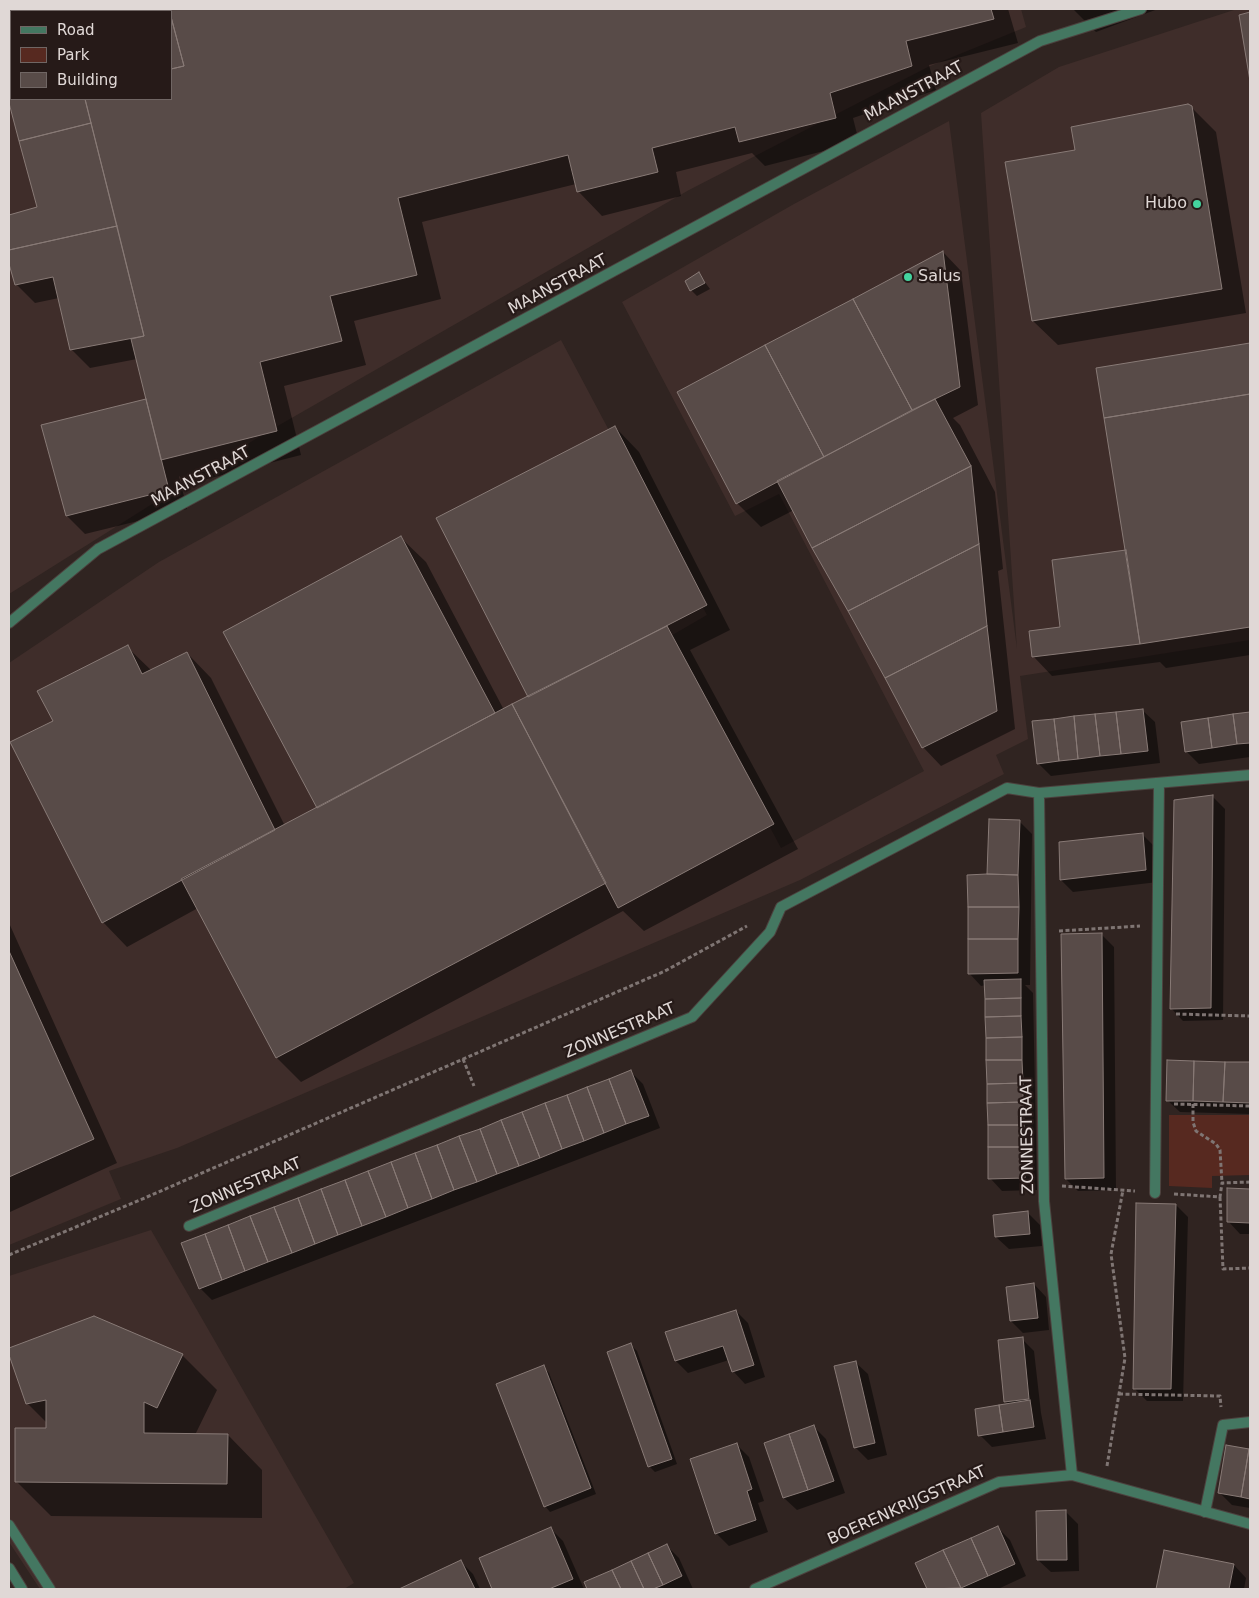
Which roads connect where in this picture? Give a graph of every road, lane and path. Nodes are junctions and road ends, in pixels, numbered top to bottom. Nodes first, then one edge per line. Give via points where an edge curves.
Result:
1 (1141, 9) edge
2 (9, 623) edge
3 (1250, 775) edge
4 (1159, 783) junction
5 (1039, 794) junction
6 (781, 907) junction
7 (1157, 925) junction
8 (1041, 932) junction
9 (1156, 1014) junction
10 (1250, 1016) edge
11 (463, 1059) junction
12 (482, 1104) junction
13 (1156, 1104) junction
14 (1193, 1104) junction
15 (1250, 1106) edge
16 (1222, 1182) dead end
17 (1123, 1190) dead end
18 (1155, 1193) dead end
19 (1220, 1197) dead end
20 (189, 1226) dead end
21 (9, 1255) edge
22 (1250, 1268) edge
23 (1119, 1394) junction
24 (1250, 1422) edge
25 (1223, 1426) junction
26 (1072, 1475) junction
27 (1104, 1484) junction
28 (1204, 1512) junction
29 (1250, 1524) edge
30 (9, 1525) edge
31 (9, 1568) edge
32 (771, 1586) edge
33 (22, 1589) edge
34 (50, 1589) edge
35 (755, 1589) edge

1 - 2 street, MAANSTRAAT via 1040,41 98,549
3 - 4 street
4 - 5 street
4 - 7 street
5 - 6 street via 1006,788
5 - 8 street, ZONNESTRAAT
6 - 11 path via 665,971
6 - 12 street, ZONNESTRAAT via 770,932 692,1017
7 - 8 path
7 - 9 street
8 - 26 street, ZONNESTRAAT via 1044,1201
9 - 10 path
9 - 13 street
11 - 12 path
11 - 21 path
12 - 20 street, ZONNESTRAAT
13 - 14 path
13 - 18 street
14 - 15 path
14 - 16 path via 1196,1131 1220,1150
17 - 23 path via 1111,1254 1125,1358
19 - 22 path via 1222,1269
23 - 25 path via 1220,1396
23 - 27 path
24 - 25 street
25 - 28 street
26 - 27 street, BOERENKRIJGSTRAAT
26 - 32 street, BOERENKRIJGSTRAAT via 999,1482
27 - 28 street, BOERENKRIJGSTRAAT
28 - 29 street, BOERENKRIJGSTRAAT
30 - 34 street
31 - 33 street
32 - 35 street, BOERENKRIJGSTRAAT

